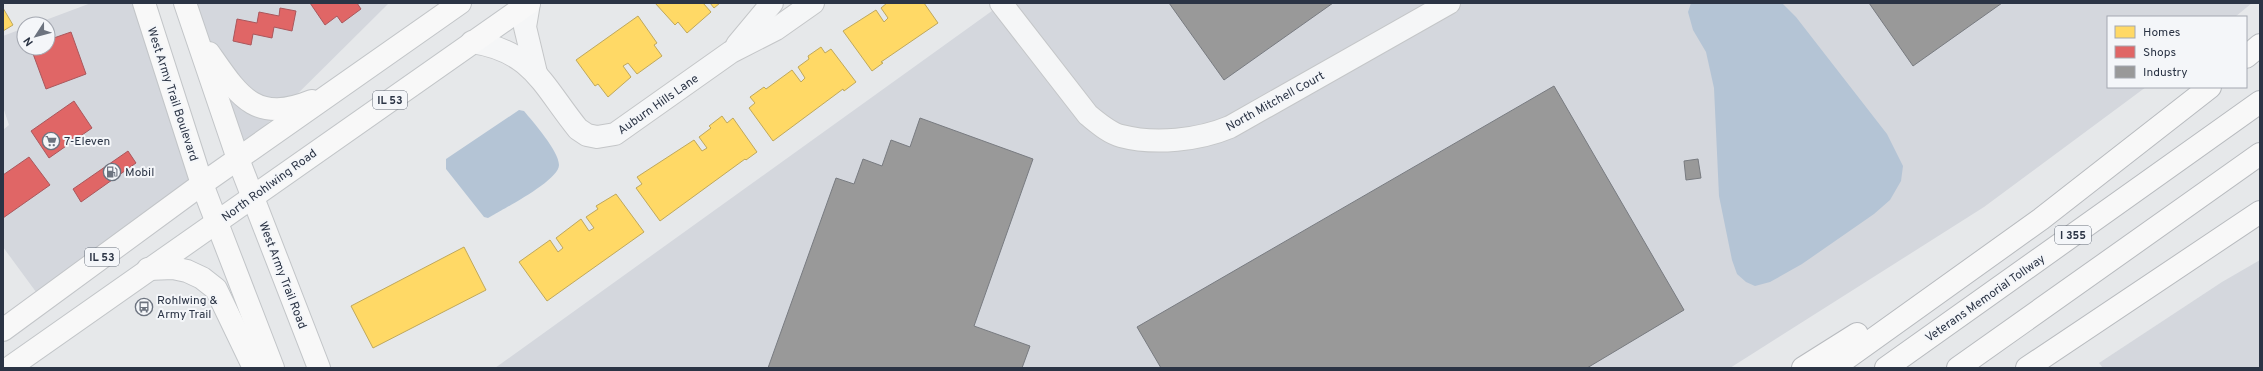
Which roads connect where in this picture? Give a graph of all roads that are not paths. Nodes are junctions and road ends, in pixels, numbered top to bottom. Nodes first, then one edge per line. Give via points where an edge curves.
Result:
1 (144, 3) edge
2 (185, 3) edge
3 (460, 3) edge
4 (529, 3) edge
5 (772, 3) edge
6 (813, 3) edge
7 (1001, 3) edge
8 (1449, 3) edge
9 (193, 27) junction
10 (472, 42) junction
11 (2260, 45) edge
12 (731, 52) junction
13 (2247, 56) edge
14 (536, 73) junction
15 (2209, 88) edge
16 (332, 93) junction
17 (2260, 102) edge
18 (2260, 154) edge
19 (238, 159) junction
20 (202, 184) junction
21 (252, 196) junction
22 (2260, 212) edge
23 (2041, 219) junction
24 (217, 222) junction
25 (148, 269) junction
26 (3, 330) edge
27 (9, 368) edge
28 (254, 368) edge
29 (273, 368) edge
30 (319, 368) edge
31 (1802, 368) edge
32 (1833, 368) edge
33 (1886, 368) edge
34 (1958, 368) edge
35 (2028, 368) edge

1 - 20 main road, West Army Trail Boulevard
2 - 9 main road
3 - 16 main road, IL 53
4 - 10 main road, North Rohlwing Road / IL 53
4 - 14 street, Auburn Hills Lane via 525,27
5 - 12 street, Auburn Hills Lane
6 - 12 street, Auburn Hills Lane via 776,29
7 - 8 street, North Mitchell Court via 1088,114 1104,128 1120,136 1182,140 1199,138 1230,127
9 - 16 main road via 227,79 247,100 263,109 296,108
9 - 19 main road
10 - 14 street, Auburn Hills Lane via 503,49
10 - 21 main road, North Rohlwing Road / IL 53
11 - 13 main road
12 - 14 street, Auburn Hills Lane via 626,128 606,137 587,135 578,129
15 - 23 main road
16 - 19 main road, IL 53
17 - 33 main road, Veterans Memorial Tollway / I 355
18 - 34 main road
19 - 20 main road, IL 53
19 - 21 main road, West Army Trail Road
20 - 24 main road
20 - 26 main road, IL 53
21 - 24 main road, North Rohlwing Road / IL 53
21 - 30 main road, West Army Trail Road
22 - 35 main road
23 - 31 main road
23 - 32 main road
24 - 25 main road, North Rohlwing Road / IL 53
24 - 29 main road
25 - 27 main road, North Rohlwing Road / IL 53
25 - 28 main road via 173,268 187,271 216,289

